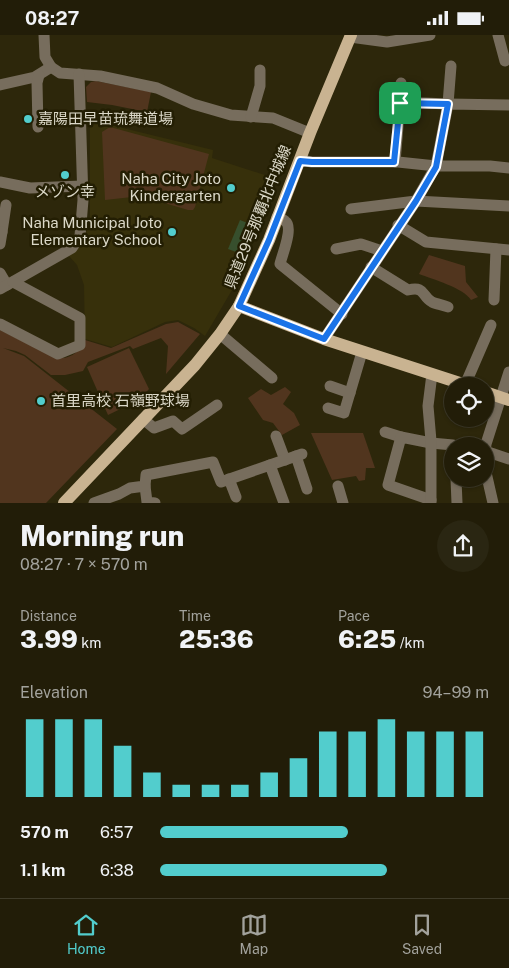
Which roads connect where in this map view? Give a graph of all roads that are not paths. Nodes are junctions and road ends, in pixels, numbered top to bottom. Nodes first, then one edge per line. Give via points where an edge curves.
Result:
1 (44, 35) edge
2 (430, 35) edge
3 (498, 35) edge
4 (351, 36) edge
5 (505, 61) dead end
6 (51, 67) junction
7 (451, 67) dead end
8 (260, 70) dead end
9 (79, 74) junction
10 (39, 75) junction
11 (402, 83) dead end
12 (0, 85) edge
13 (400, 103) junction
14 (448, 104) junction
15 (509, 105) edge
16 (251, 117) junction
17 (38, 127) dead end
18 (310, 133) junction
19 (300, 161) junction
20 (394, 162) junction
21 (436, 167) junction
22 (509, 168) edge
23 (0, 182) edge
24 (82, 186) junction
25 (416, 201) junction
26 (6, 205) dead end
27 (509, 206) edge
28 (351, 209) dead end
29 (277, 217) junction
30 (398, 225) junction
31 (1, 231) edge
32 (0, 244) edge
33 (336, 249) dead end
34 (496, 249) junction
35 (509, 250) edge
36 (382, 251) junction
37 (372, 267) junction
38 (0, 273) edge
39 (6, 286) edge
40 (494, 300) dead end
41 (239, 306) junction
42 (448, 307) dead end
43 (342, 314) junction
44 (0, 324) edge
45 (491, 325) dead end
46 (220, 333) junction
47 (324, 339) junction
48 (362, 352) junction
49 (509, 372) edge
50 (432, 374) junction
51 (471, 377) edge
52 (272, 378) dead end
53 (444, 378) edge
54 (330, 386) dead end
55 (350, 393) junction
56 (505, 399) edge
57 (218, 405) dead end
58 (328, 409) dead end
59 (143, 419) junction
60 (385, 432) dead end
61 (276, 436) dead end
62 (401, 437) junction
63 (490, 437) edge
64 (430, 443) junction
65 (444, 444) edge
66 (494, 454) edge
67 (294, 456) junction
68 (509, 459) edge
69 (270, 465) junction
70 (229, 479) junction
71 (146, 486) junction
72 (338, 487) dead end
73 (456, 487) edge
74 (489, 487) edge
75 (307, 489) dead end
76 (236, 497) dead end
77 (431, 501) edge
78 (64, 503) edge
79 (94, 503) edge
80 (155, 503) edge
81 (284, 503) edge
82 (343, 503) edge
83 (457, 503) edge
84 (493, 503) edge

1 - 6 street via 44,53
2 - 4 street via 388,42
3 - 5 street
4 - 18 main road, 県道29号那覇北中城線
6 - 9 street via 60,73
6 - 10 street
7 - 14 street
8 - 16 street via 260,86
9 - 16 street via 157,88 193,104
9 - 24 street
10 - 12 street
10 - 17 street
11 - 13 street
13 - 14 street
13 - 20 street
14 - 15 street
14 - 21 street
16 - 18 street via 273,118
18 - 19 main road, 県道29号那覇北中城線
19 - 20 street
19 - 29 main road, 県道29号那覇北中城線
20 - 21 street
21 - 22 street
21 - 25 street
23 - 24 street via 30,188
24 - 39 street via 81,231 72,251
25 - 27 street
25 - 28 street
25 - 30 street
26 - 31 street
29 - 41 main road, 県道29号那覇北中城線
29 - 43 street via 289,226 280,264
30 - 34 street via 426,242
30 - 36 street
31 - 32 street
33 - 36 street via 361,244
34 - 35 street
34 - 40 street
36 - 37 street
37 - 42 street via 408,290 416,288 423,291 428,304
37 - 43 street
38 - 39 street
39 - 44 street via 80,318 80,345 58,354
41 - 46 main road, 県道29号那覇北中城線
41 - 47 main road
43 - 47 street
45 - 51 street
46 - 52 street
46 - 59 main road, 県道29号那覇北中城線 via 195,365
47 - 48 main road
48 - 50 main road
48 - 55 street
49 - 56 street
50 - 53 main road
50 - 64 street via 428,406
54 - 55 street
55 - 58 street via 344,413
56 - 63 street
57 - 59 street via 182,429 173,421 154,428
59 - 78 main road, 県道29号那覇北中城線
60 - 62 street
61 - 67 street
62 - 64 street
62 - 77 street via 388,485
64 - 65 street
64 - 77 street
66 - 68 street
67 - 69 street
67 - 75 street
69 - 70 street
69 - 81 street
70 - 71 street via 221,482 213,462 146,475
70 - 76 street
71 - 79 street via 130,488
71 - 80 street via 147,502
72 - 82 street
73 - 83 street
74 - 84 street

